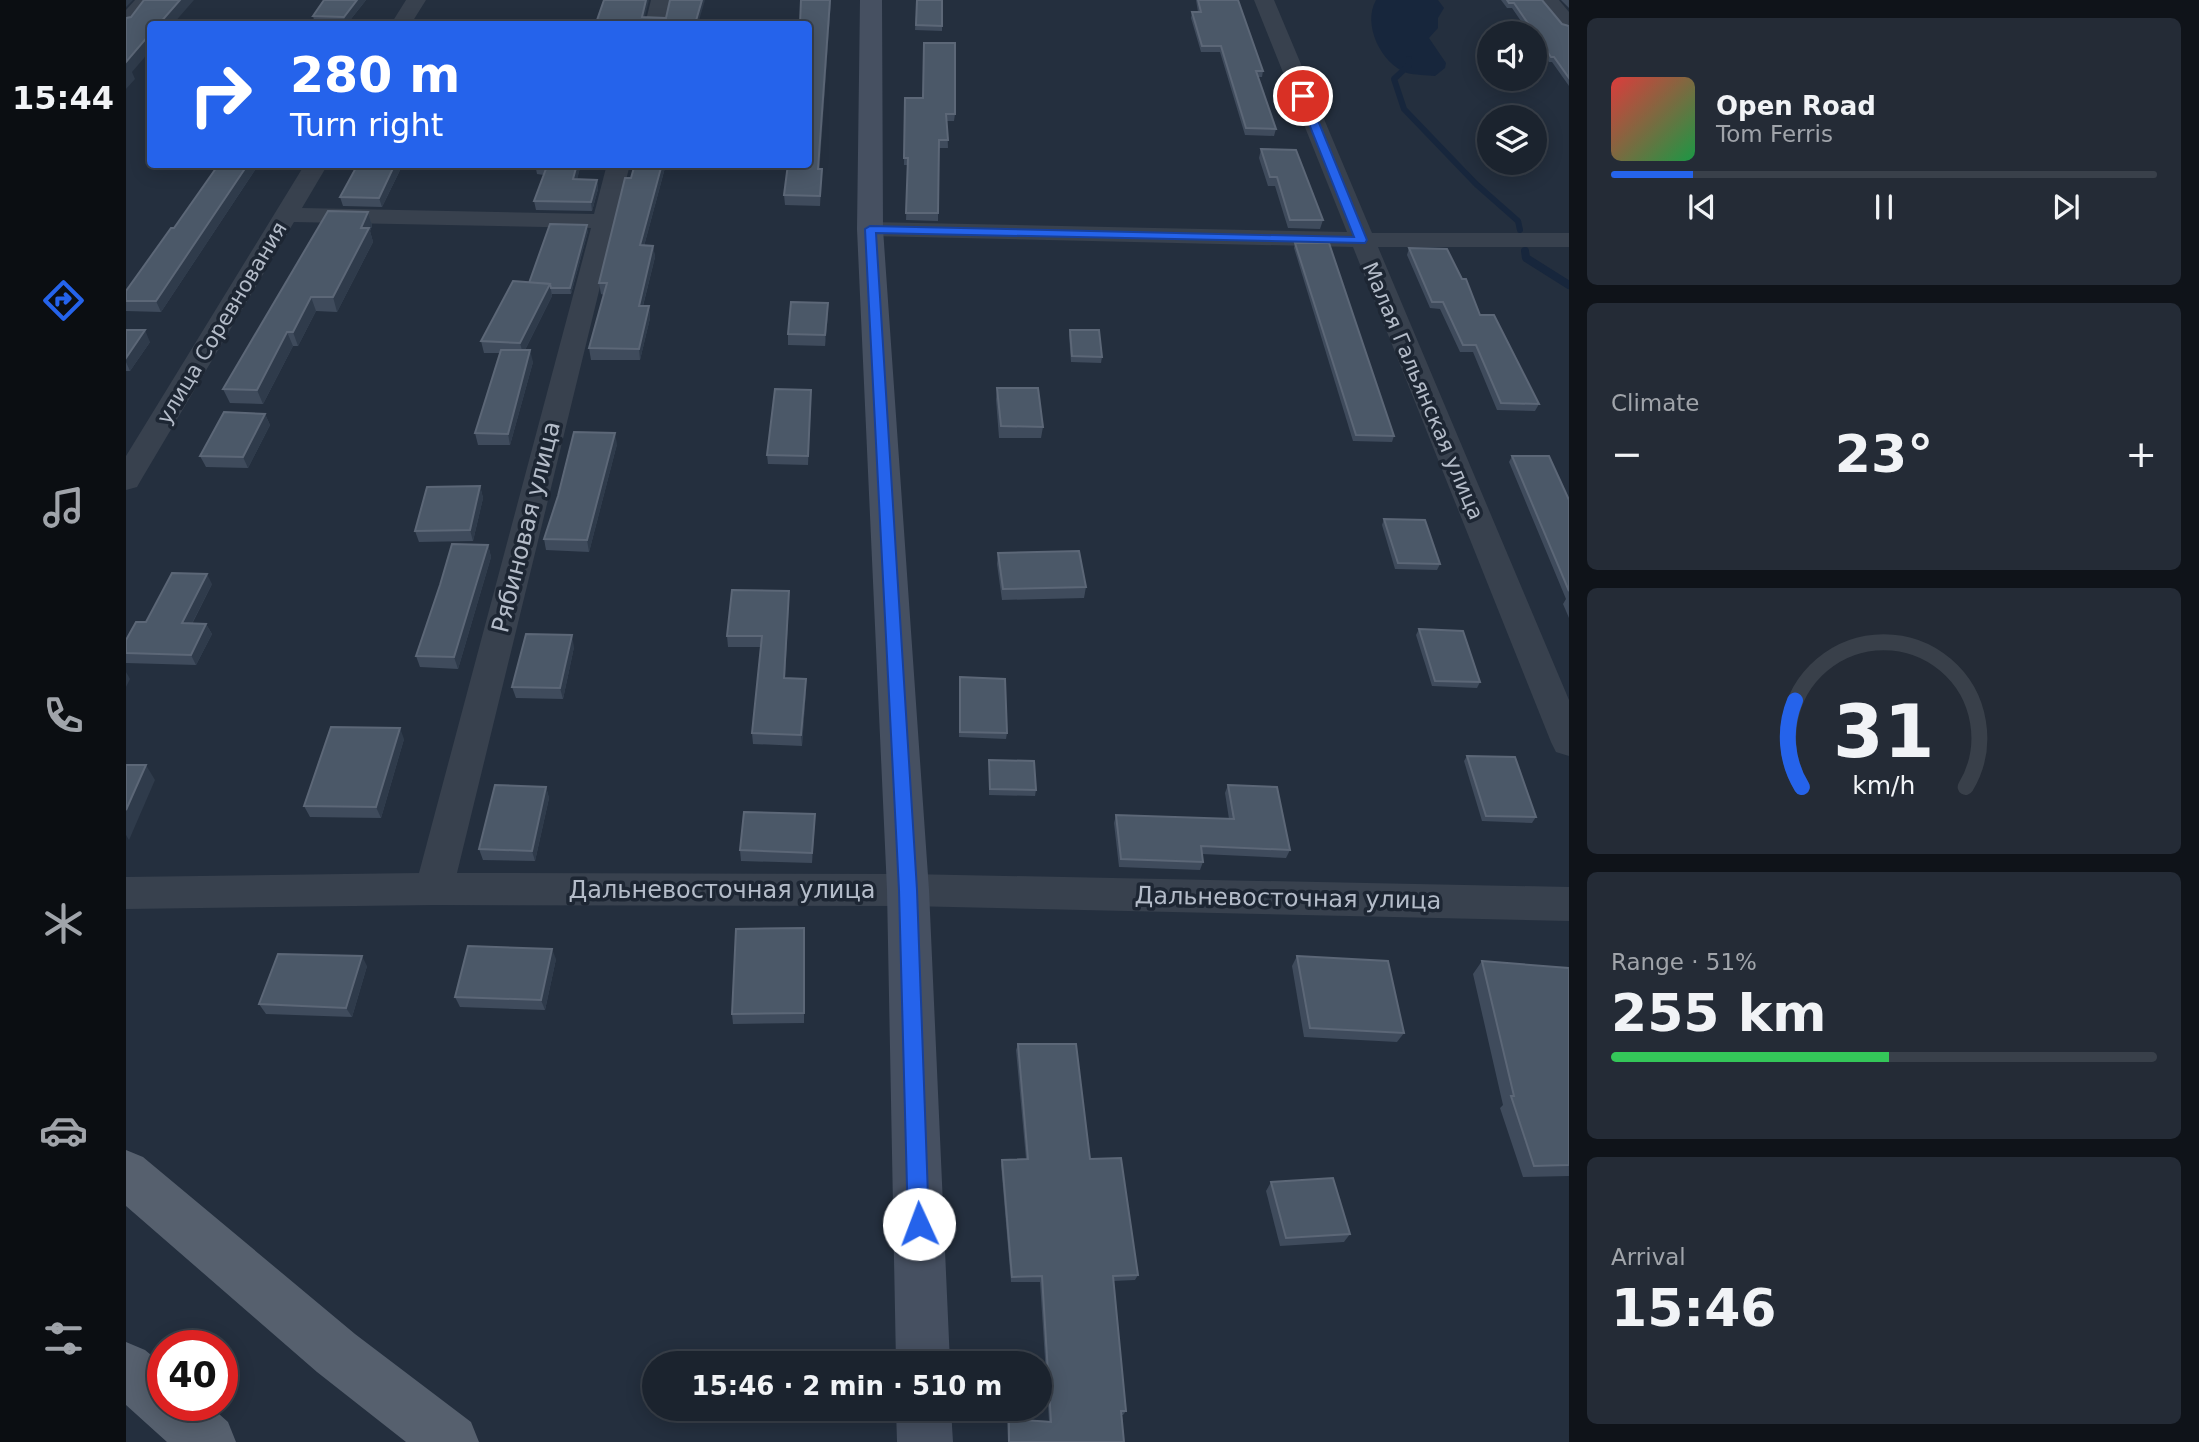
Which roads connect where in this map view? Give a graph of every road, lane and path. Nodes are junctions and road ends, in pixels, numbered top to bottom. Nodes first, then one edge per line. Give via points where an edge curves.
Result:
1 (145, 0) edge
2 (416, 0) edge
3 (661, 0) edge
4 (871, 0) edge
5 (1264, 0) edge
6 (1549, 0) edge
7 (403, 21) edge
8 (656, 21) edge
9 (126, 23) edge
10 (1569, 23) edge
11 (315, 168) edge
12 (618, 168) edge
13 (287, 215) junction
14 (604, 220) junction
15 (870, 229) junction
16 (1361, 240) junction
17 (1569, 240) edge
18 (126, 481) edge
19 (1569, 743) edge
20 (434, 889) junction
21 (908, 890) junction
22 (126, 893) edge
23 (1569, 904) edge
24 (126, 1174) edge
25 (923, 1351) edge
26 (126, 1369) edge
27 (147, 1388) edge
28 (184, 1421) edge
29 (924, 1421) edge
30 (208, 1442) edge
31 (451, 1442) edge
32 (925, 1442) edge

1 - 9 street
2 - 7 street
3 - 8 street
4 - 15 street
5 - 16 street, Малая Гальянская улица
6 - 10 street
11 - 13 street, улица Соревнования
12 - 14 street, Рябиновая улица
13 - 14 street
13 - 18 street, улица Соревнования
14 - 20 street, Рябиновая улица
15 - 16 street
15 - 21 street
16 - 17 street
16 - 19 street, Малая Гальянская улица
20 - 21 street, Дальневосточная улица
20 - 22 street, Дальневосточная улица
21 - 23 street, Дальневосточная улица
21 - 25 street
24 - 31 main road via 336,1353
26 - 27 main road
28 - 30 main road
29 - 32 street

